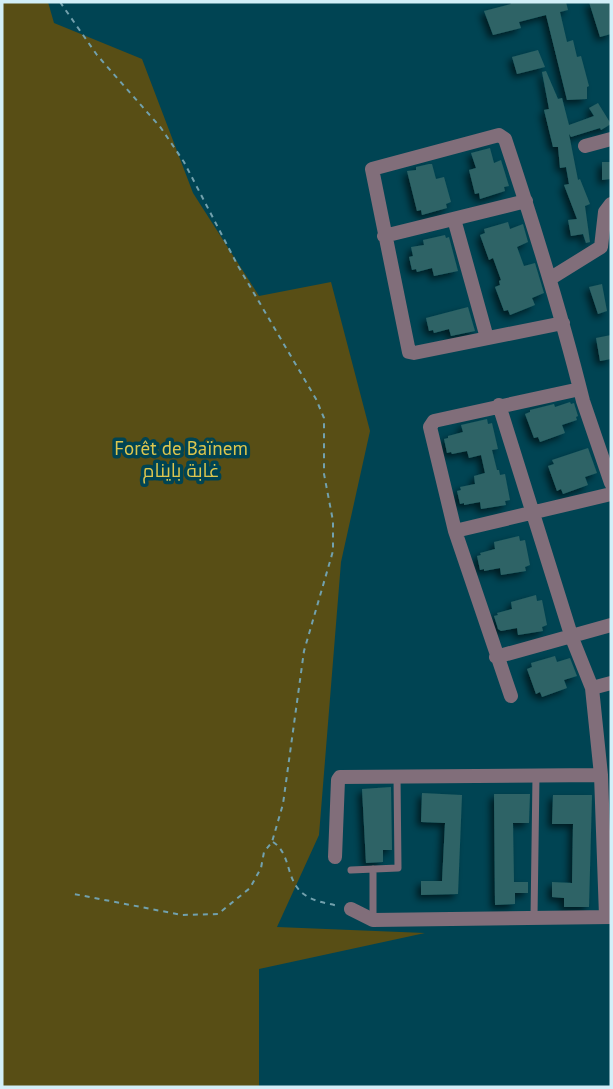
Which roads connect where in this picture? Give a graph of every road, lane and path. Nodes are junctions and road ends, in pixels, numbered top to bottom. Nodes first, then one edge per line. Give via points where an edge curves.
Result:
1 (60, 2) edge
2 (611, 139) edge
3 (585, 146) dead end
4 (526, 201) junction
5 (611, 204) edge
6 (454, 219) junction
7 (384, 236) junction
8 (551, 278) junction
9 (563, 323) junction
10 (487, 338) junction
11 (580, 389) junction
12 (499, 405) junction
13 (611, 483) edge
14 (611, 494) edge
15 (533, 512) junction
16 (456, 531) junction
17 (611, 625) edge
18 (572, 638) junction
19 (496, 657) junction
20 (611, 683) edge
21 (592, 688) junction
22 (511, 696) dead end
23 (397, 775) junction
24 (536, 775) junction
25 (601, 775) junction
26 (272, 842) junction
27 (335, 856) dead end
28 (373, 869) junction
29 (351, 870) dead end
30 (74, 894) dead end
31 (351, 909) joint
32 (609, 916) edge
33 (534, 917) junction
34 (373, 920) junction

1 - 26 path via 184,162 324,418 324,474 333,551 304,651 283,804
2 - 3 street
4 - 6 street
4 - 7 street via 505,138 499,135 372,169
4 - 8 street
5 - 8 street via 605,212 601,247
6 - 7 street
6 - 10 street
7 - 10 street via 409,352
8 - 9 street
9 - 10 street
9 - 11 street
11 - 12 street
11 - 13 street
12 - 15 street
12 - 16 street via 434,421 430,427
14 - 15 street
15 - 16 street
15 - 18 street
16 - 19 street
17 - 18 street
18 - 19 street
18 - 21 street
19 - 22 street
20 - 21 street
21 - 25 street
23 - 24 street
23 - 27 street via 338,780
23 - 28 lane via 398,868
24 - 25 street
24 - 33 lane
25 - 32 street
26 - 30 path via 250,888 218,914 181,915
26 - 31 path via 280,847 293,882 303,894
28 - 29 lane
28 - 34 lane
31 - 34 street
32 - 33 street
33 - 34 street

